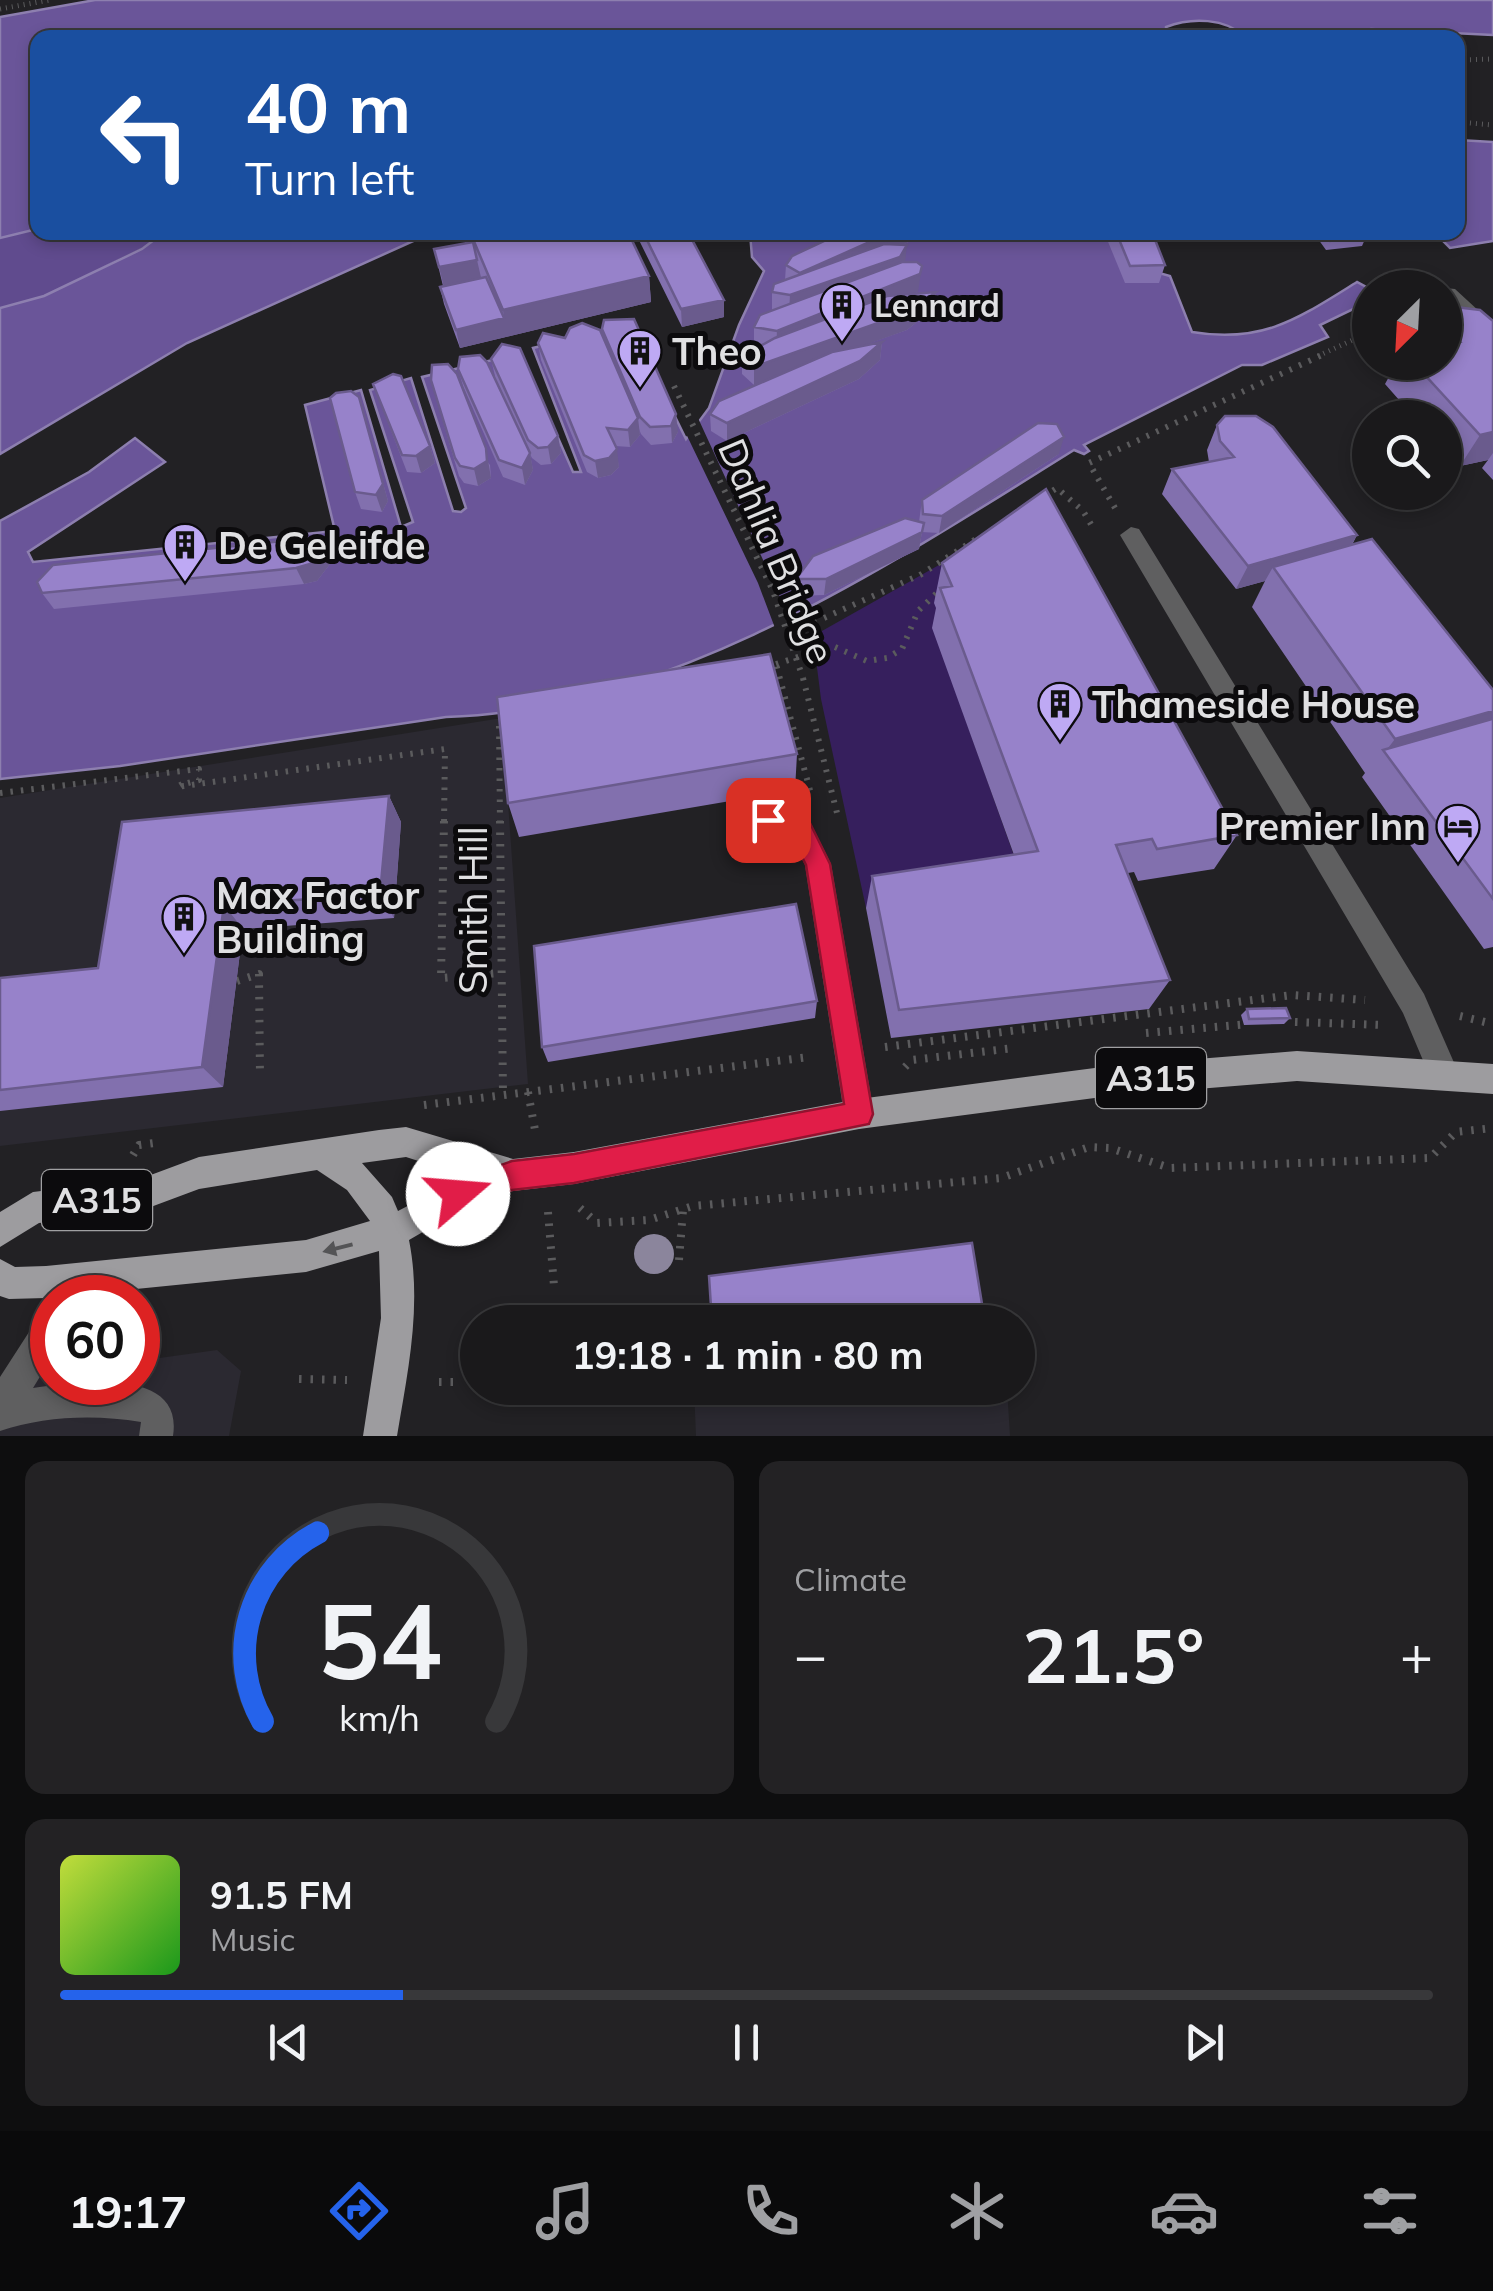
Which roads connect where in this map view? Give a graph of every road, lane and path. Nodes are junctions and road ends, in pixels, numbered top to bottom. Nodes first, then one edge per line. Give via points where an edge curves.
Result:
1 (50, 0) edge
2 (0, 9) edge
3 (1493, 59) edge
4 (1465, 60) edge
5 (1465, 123) edge
6 (1493, 125) edge
7 (1462, 307) edge
8 (1493, 335) edge
9 (1352, 341) edge
10 (674, 386) dead end
11 (686, 413) joint
12 (1068, 498) junction
13 (1036, 501) edge
14 (1060, 504) dead end
15 (986, 533) edge
16 (1136, 544) junction
17 (952, 580) edge
18 (835, 647) dead end
19 (776, 664) junction
20 (762, 666) edge
21 (780, 675) junction
22 (766, 677) edge
23 (519, 720) edge
24 (0, 793) edge
25 (813, 800) dead end
26 (822, 810) dead end
27 (768, 820) dead end
28 (842, 828) joint
29 (500, 973) junction
30 (237, 981) dead end
31 (1414, 1004) junction
32 (1493, 1024) edge
33 (849, 1052) junction
34 (1444, 1074) junction
35 (260, 1076) dead end
36 (1493, 1079) edge
37 (859, 1114) junction
38 (1493, 1128) edge
39 (153, 1143) dead end
40 (134, 1154) dead end
41 (324, 1156) junction
42 (527, 1175) junction
43 (683, 1213) junction
44 (395, 1230) junction
45 (0, 1231) edge
46 (552, 1238) dead end
47 (679, 1260) dead end
48 (0, 1274) edge
49 (160, 1276) edge
50 (30, 1285) edge
51 (554, 1286) dead end
52 (30, 1363) edge
53 (299, 1379) dead end
54 (348, 1380) dead end
55 (439, 1382) dead end
56 (460, 1382) edge
57 (0, 1411) edge
58 (156, 1436) edge
59 (380, 1436) edge

1 - 2 path
3 - 4 path
5 - 6 path
7 - 8 street
9 - 16 path via 1089,463
10 - 11 path
11 - 28 path, Dahlia Bridge, bridge via 772,591 803,678
12 - 13 path via 1056,488
12 - 14 path
12 - 16 path via 1111,557
15 - 19 path via 920,575 806,626 811,653
16 - 31 street
17 - 18 path via 924,603 902,650 867,661
19 - 20 path
19 - 21 path
21 - 22 path
21 - 25 path
23 - 29 path, Smith Hill via 499,724
24 - 29 path via 199,770 199,780 179,788 445,749 441,978
26 - 28 path
27 - 33 street via 799,826 818,864
29 - 33 path, Smith Hill via 504,1095
30 - 35 path via 259,974
31 - 32 path
31 - 33 path via 1292,995
31 - 34 street
33 - 37 street
34 - 36 main road, A315
34 - 37 main road, A315 via 1297,1066
37 - 42 main road, A315
38 - 43 path via 1448,1133 1430,1158 1170,1168 1090,1147 1001,1178
39 - 40 path via 139,1145
41 - 42 main road, A315 via 406,1142
41 - 44 main road via 354,1170
41 - 45 main road, A315 via 198,1173 140,1195 32,1208
42 - 43 path via 597,1222
42 - 44 main road, A315 via 458,1194
43 - 47 path
44 -> 49 main road, A315 via 306,1256
44 - 59 main road via 398,1308
46 - 51 path
48 - 50 main road, A315 via 9,1283
52 - 57 street
53 - 54 path
55 - 56 path
57 - 58 street via 132,1401 152,1407 159,1417

